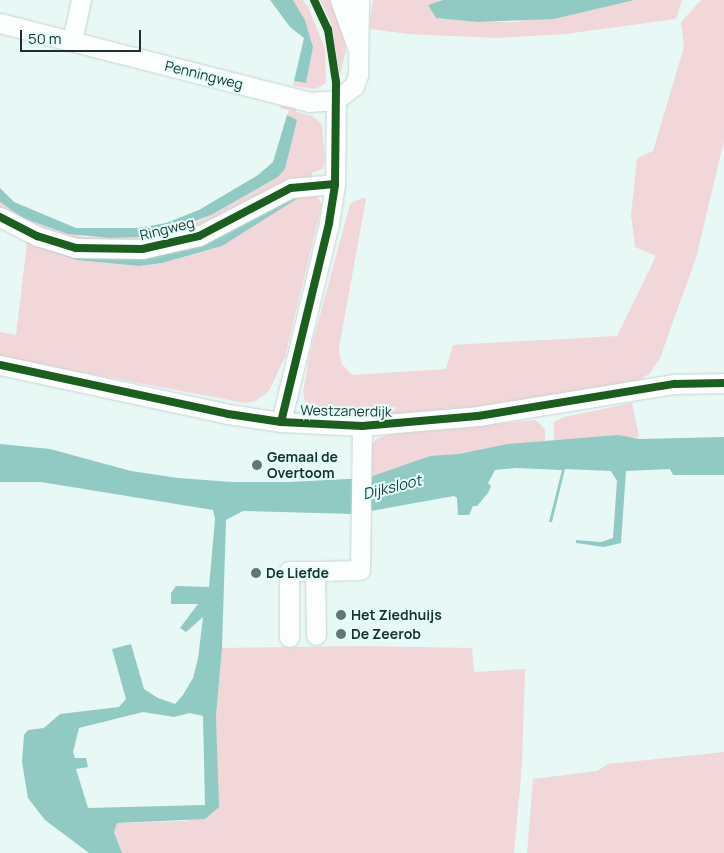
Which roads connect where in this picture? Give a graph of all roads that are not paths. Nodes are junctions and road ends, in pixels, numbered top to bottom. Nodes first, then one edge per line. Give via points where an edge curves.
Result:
1 (81, 0) edge
2 (340, 0) edge
3 (359, 0) edge
4 (0, 23) edge
5 (72, 41) junction
6 (358, 48) junction
7 (336, 100) junction
8 (335, 184) junction
9 (0, 218) edge
10 (0, 365) edge
11 (724, 382) edge
12 (281, 422) junction
13 (362, 426) junction
14 (315, 570) junction
15 (316, 635) dead end
16 (289, 637) dead end

1 - 5 street
2 - 6 street
3 - 6 street
4 - 5 street, Penningweg
5 - 7 street, Penningweg via 309,102
6 - 7 street via 358,75 354,86
7 - 8 street
8 - 9 street, Ringweg via 291,188 199,236 142,249 76,248 37,236
8 - 12 street via 329,223
10 - 12 street, Westzanerdijk via 164,402
11 - 13 street, Westzanerdijk via 674,384 478,416
12 - 13 street, Westzanerdijk
13 - 14 street via 360,570
14 - 15 street
14 - 16 street via 289,571

